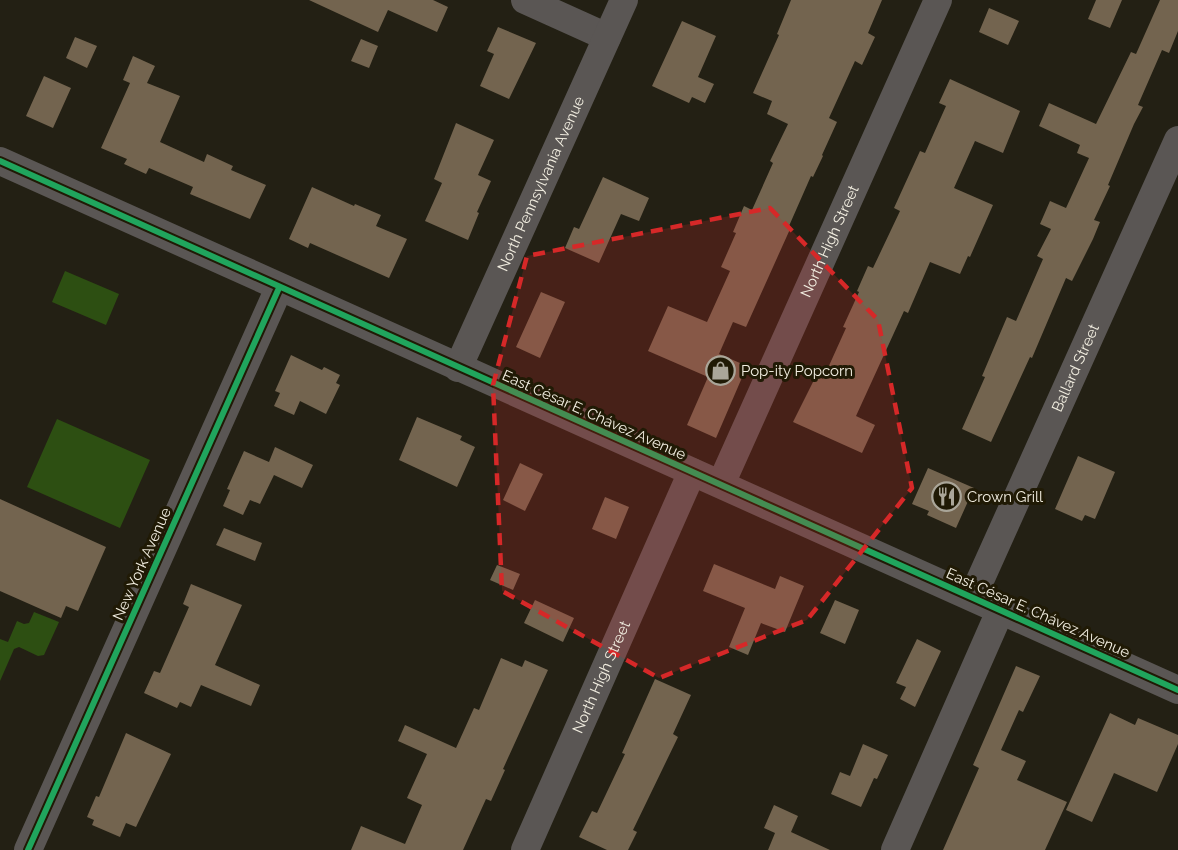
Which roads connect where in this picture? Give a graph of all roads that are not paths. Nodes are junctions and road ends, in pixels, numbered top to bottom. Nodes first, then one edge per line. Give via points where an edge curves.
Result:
1 (525, 0) edge
2 (624, 0) edge
3 (938, 0) edge
4 (607, 38) junction
5 (1178, 140) edge
6 (0, 161) edge
7 (279, 288) junction
8 (458, 368) junction
9 (692, 472) junction
10 (721, 484) junction
11 (972, 596) junction
12 (1002, 609) junction
13 (1178, 690) edge
14 (28, 850) edge
15 (525, 850) edge
16 (896, 850) edge

1 - 4 street
2 - 4 street, North Pennsylvania Avenue
3 - 10 street, North High Street
4 - 8 street, North Pennsylvania Avenue
5 - 11 street, Ballard Street
6 - 7 street, East César E. Chávez Avenue
7 - 8 street, East César E. Chávez Avenue
7 - 14 street, New York Avenue
8 - 9 street, East César E. Chávez Avenue
9 - 10 street, East César E. Chávez Avenue
9 - 15 street, North High Street
10 - 11 street, East César E. Chávez Avenue
11 - 12 street, East César E. Chávez Avenue
12 - 13 street, East César E. Chávez Avenue
12 - 16 street

